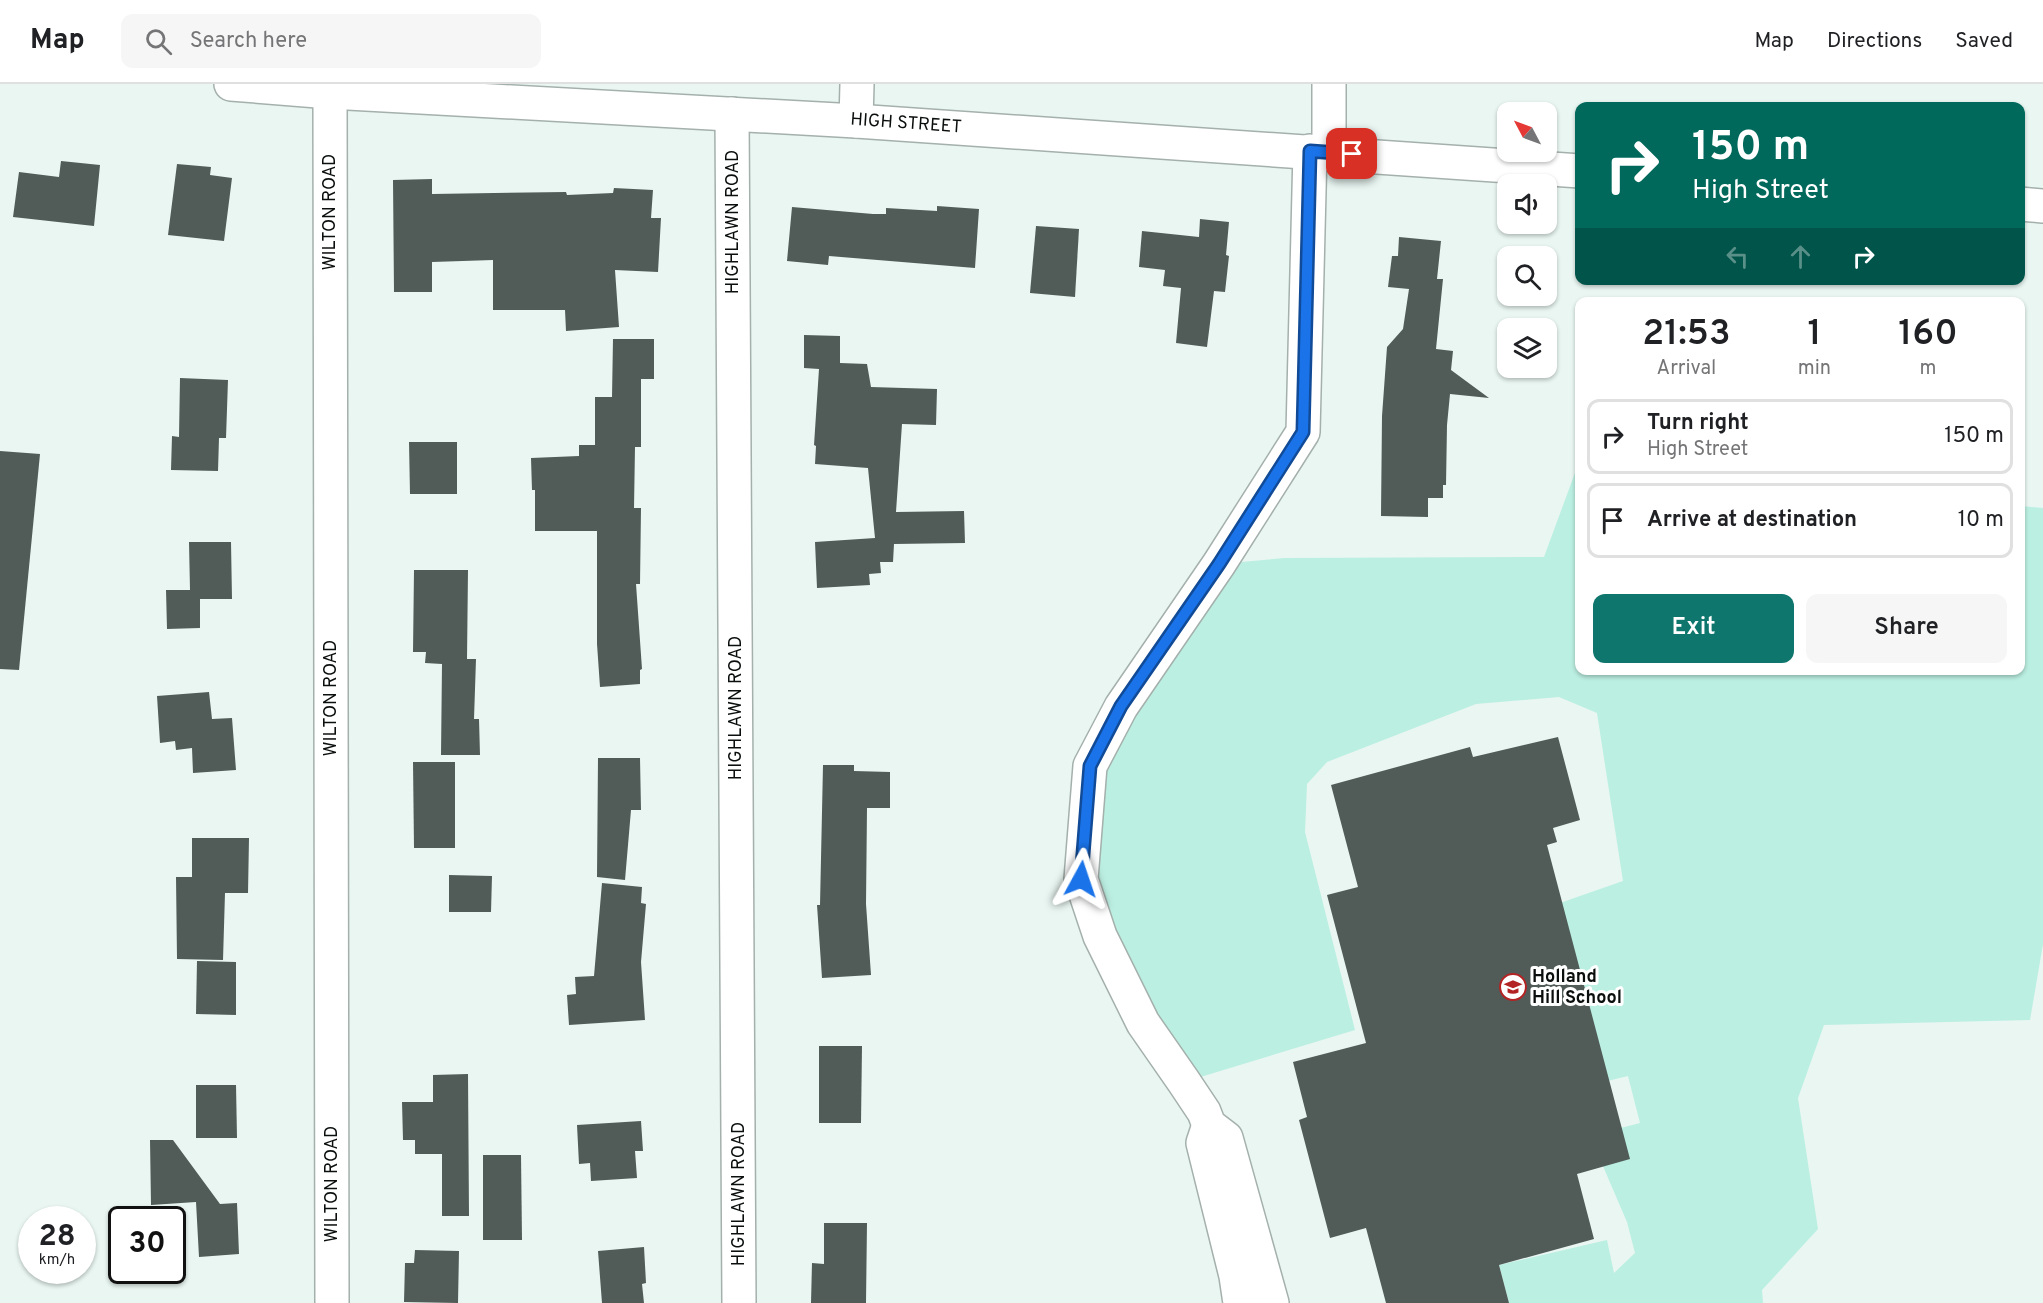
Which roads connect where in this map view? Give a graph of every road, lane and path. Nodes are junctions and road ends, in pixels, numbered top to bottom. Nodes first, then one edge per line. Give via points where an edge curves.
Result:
1 (231, 84) edge
2 (856, 84) edge
3 (1329, 84) edge
4 (330, 92) junction
5 (732, 114) junction
6 (856, 121) junction
7 (1320, 152) junction
8 (1575, 171) edge
9 (2025, 204) edge
10 (2043, 206) edge
11 (1209, 1125) junction
12 (332, 1303) edge
13 (739, 1303) edge
14 (1240, 1303) edge
15 (1272, 1303) edge

1 - 4 street, HIGH STREET
2 - 6 street
3 - 7 street
4 - 5 street, HIGH STREET
4 - 12 street, WILTON ROAD
5 - 6 street, HIGH STREET
5 - 13 street, HIGHLAWN ROAD
6 - 7 street, HIGH STREET
7 - 8 street, HIGH STREET
7 - 11 street via 1303,432 1219,564 1121,706 1090,766 1081,879 1100,936 1143,1023
9 - 10 street
11 - 14 street via 1203,1143
11 - 15 street via 1226,1138

